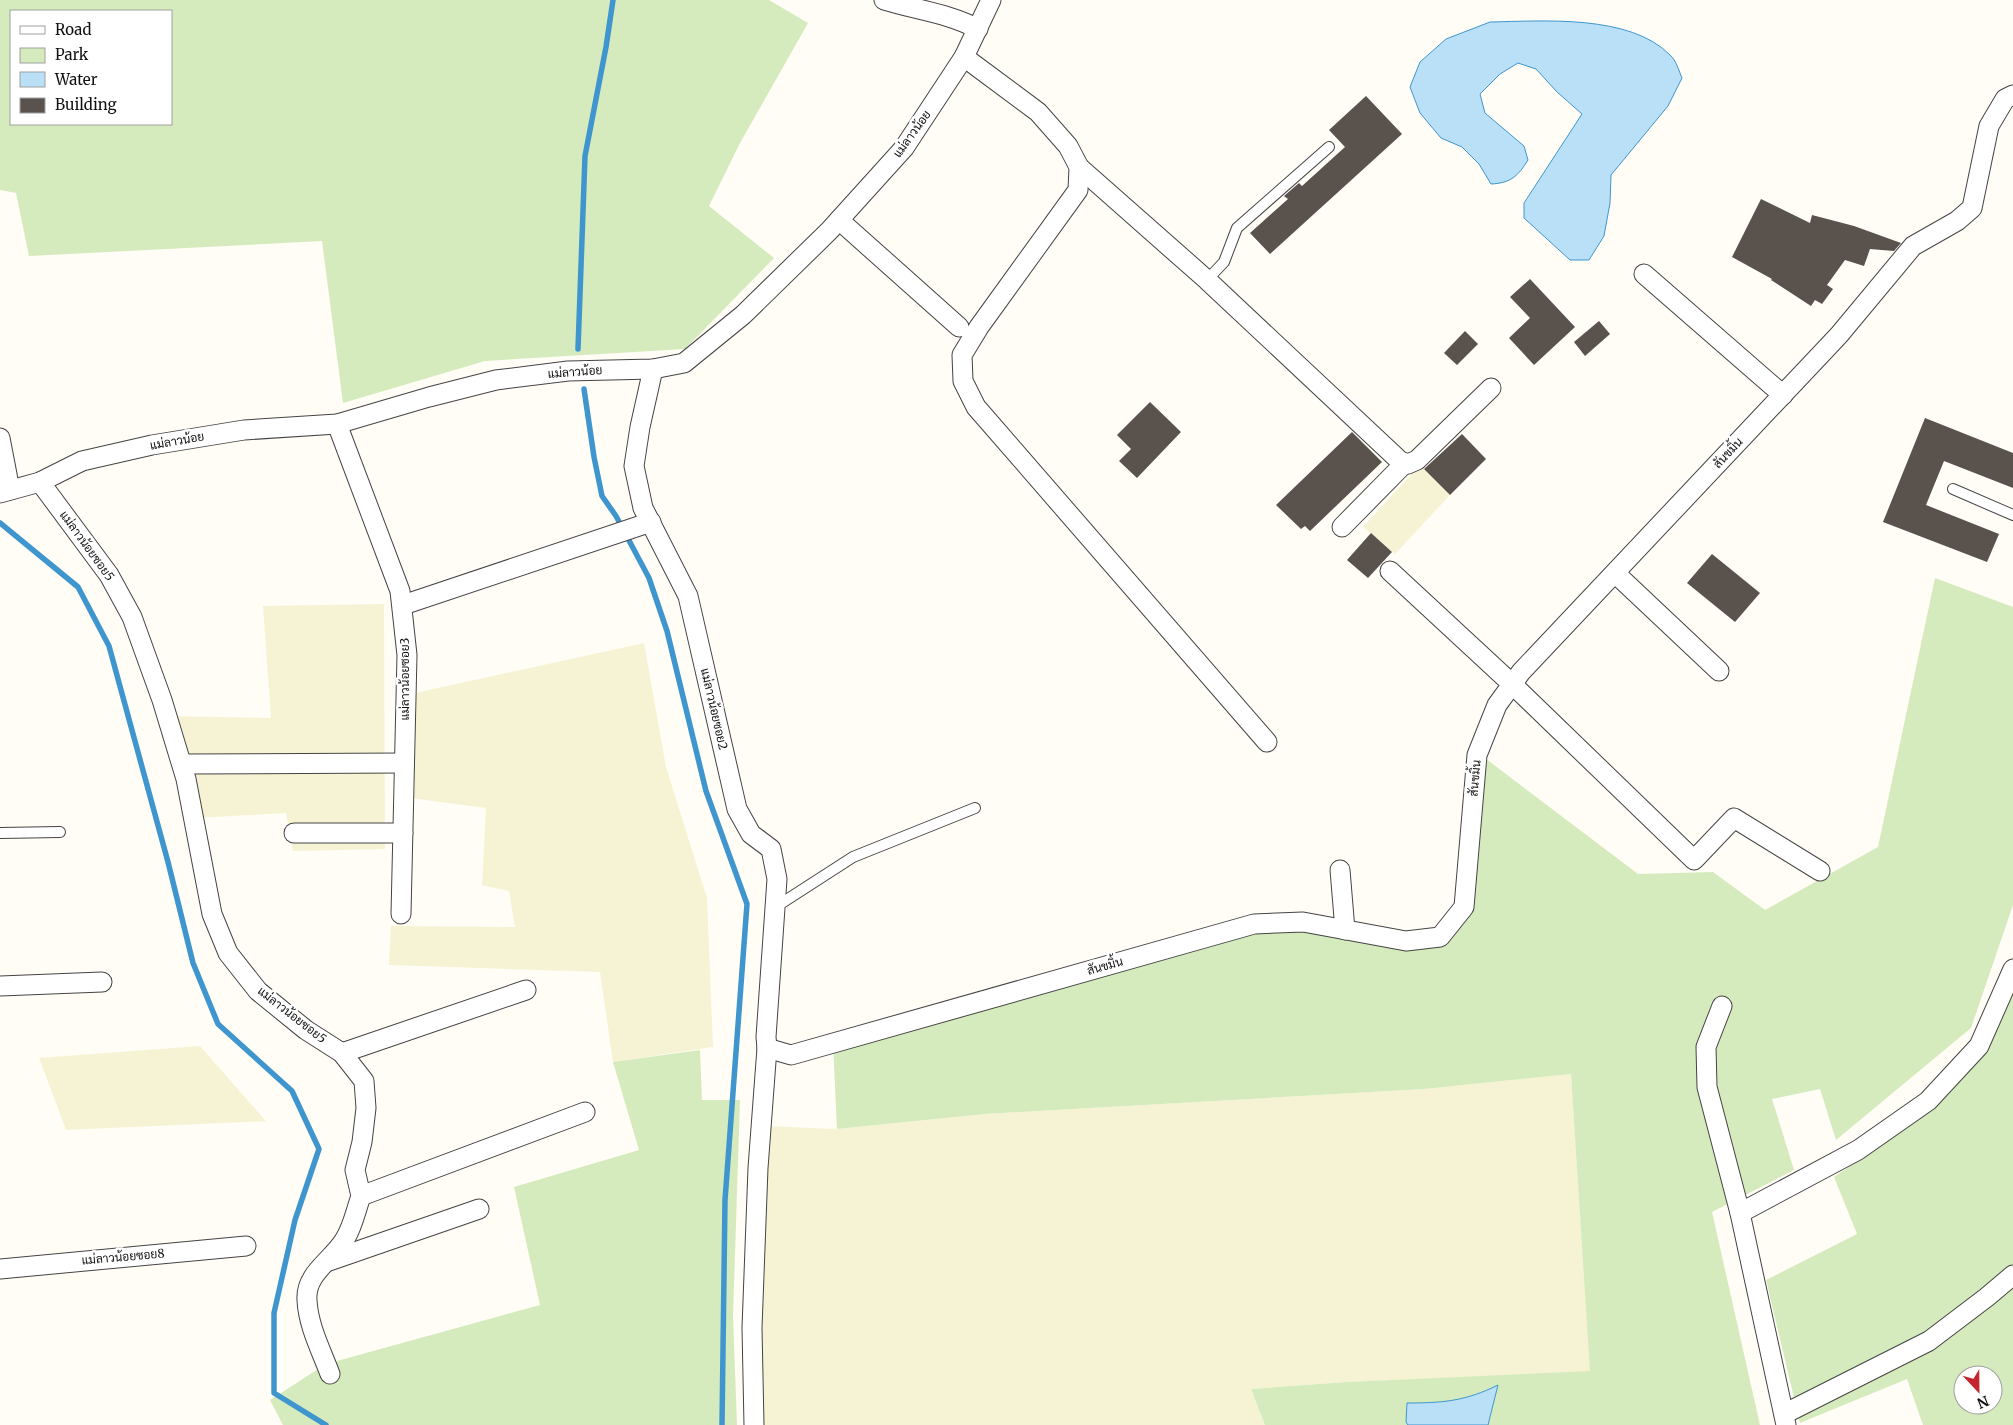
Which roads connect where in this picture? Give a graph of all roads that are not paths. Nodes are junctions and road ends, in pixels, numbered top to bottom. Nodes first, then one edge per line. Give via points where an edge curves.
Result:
1 (884, 0) edge
2 (991, 0) edge
3 (978, 29) junction
4 (964, 57) junction
5 (2013, 95) edge
6 (1329, 147) dead end
7 (1079, 167) junction
8 (840, 220) junction
9 (1644, 274) dead end
10 (1207, 280) junction
11 (959, 327) dead end
12 (653, 369) junction
13 (1491, 388) dead end
14 (1783, 395) junction
15 (337, 424) junction
16 (0, 438) edge
17 (1405, 463) junction
18 (40, 482) junction
19 (1953, 489) dead end
20 (5, 491) edge
21 (2013, 515) edge
22 (651, 522) junction
23 (1342, 527) dead end
24 (1390, 571) dead end
25 (1615, 573) junction
26 (403, 605) junction
27 (1720, 671) dead end
28 (1512, 684) junction
29 (1266, 742) dead end
30 (404, 763) junction
31 (182, 764) junction
32 (976, 808) dead end
33 (60, 832) dead end
34 (0, 833) edge
35 (294, 833) dead end
36 (403, 833) junction
37 (1340, 870) dead end
38 (1820, 871) dead end
39 (774, 908) junction
40 (401, 914) dead end
41 (1345, 930) junction
42 (2013, 969) edge
43 (102, 982) dead end
44 (0, 986) edge
45 (526, 990) dead end
46 (1722, 1006) dead end
47 (767, 1048) junction
48 (342, 1053) junction
49 (585, 1112) dead end
50 (361, 1196) junction
51 (479, 1209) dead end
52 (1740, 1213) junction
53 (246, 1246) dead end
54 (324, 1262) junction
55 (0, 1269) edge
56 (2013, 1275) edge
57 (330, 1374) dead end
58 (1785, 1420) edge
59 (754, 1425) edge

1 - 3 street via 944,14
2 - 3 street, แม่ลาวน้อย
3 - 4 street, แม่ลาวน้อย
4 - 7 street via 1038,112 1068,146
4 - 8 street, แม่ลาวน้อย via 904,148
5 - 14 street, สันขมิ้น via 2005,99 1989,126 1972,208 1913,246 1839,335
6 - 10 lane via 1237,228 1224,262
7 - 10 street
7 - 29 street via 1078,190 962,355 963,381 976,407
8 - 11 street
8 - 12 street, แม่ลาวน้อย via 743,315 684,363
9 - 14 street
10 - 17 street
12 - 15 street, แม่ลาวน้อย via 568,371 496,380
12 - 22 street, แม่ลาวน้อยซอย2 via 634,466 642,508
13 - 17 street via 1417,460
14 - 25 street, สันขมิ้น
15 - 18 street, แม่ลาวน้อย via 244,430 152,445 82,461
15 - 26 street, แม่ลาวน้อยซอย3
16 - 20 street
17 - 23 street
18 - 20 street, แม่ลาวน้อย
18 - 31 street, แม่ลาวน้อยซอย5 via 110,575 132,617
19 - 21 lane
22 - 26 street
22 - 39 street, แม่ลาวน้อยซอย2 via 688,596 737,809 751,834 772,850 776,879
24 - 28 street
25 - 27 street
25 - 28 street, สันขมิ้น
26 - 30 street, แม่ลาวน้อยซอย3 via 407,655
28 - 38 street via 1694,860 1734,818
28 - 41 street, สันขมิ้น via 1497,704 1477,755 1464,907 1440,937 1406,940
30 - 31 street
30 - 36 street, แม่ลาวน้อยซอย3
31 - 48 street, แม่ลาวน้อยซอย5 via 212,914 228,953 258,991 306,1030
32 - 39 lane via 853,857
33 - 34 lane
35 - 36 street
36 - 40 street, แม่ลาวน้อยซอย3
37 - 41 street
39 - 47 street, แม่ลาวน้อยซอย2
41 - 47 street, สันขมิ้น via 1303,922 1254,924 791,1055
42 - 52 street via 1979,1046 1928,1101 1858,1150
43 - 44 street
45 - 48 street
46 - 52 street via 1706,1047 1707,1087
47 - 59 street, แม่ลาวน้อยซอย2 via 752,1308
48 - 50 street, แม่ลาวน้อยซอย5 via 364,1081 366,1108 355,1170
49 - 50 street
50 - 54 street via 347,1237
51 - 54 street
52 - 58 street
53 - 55 street, แม่ลาวน้อยซอย8
54 - 57 street via 310,1282 306,1298 310,1322
56 - 58 street via 1929,1340

